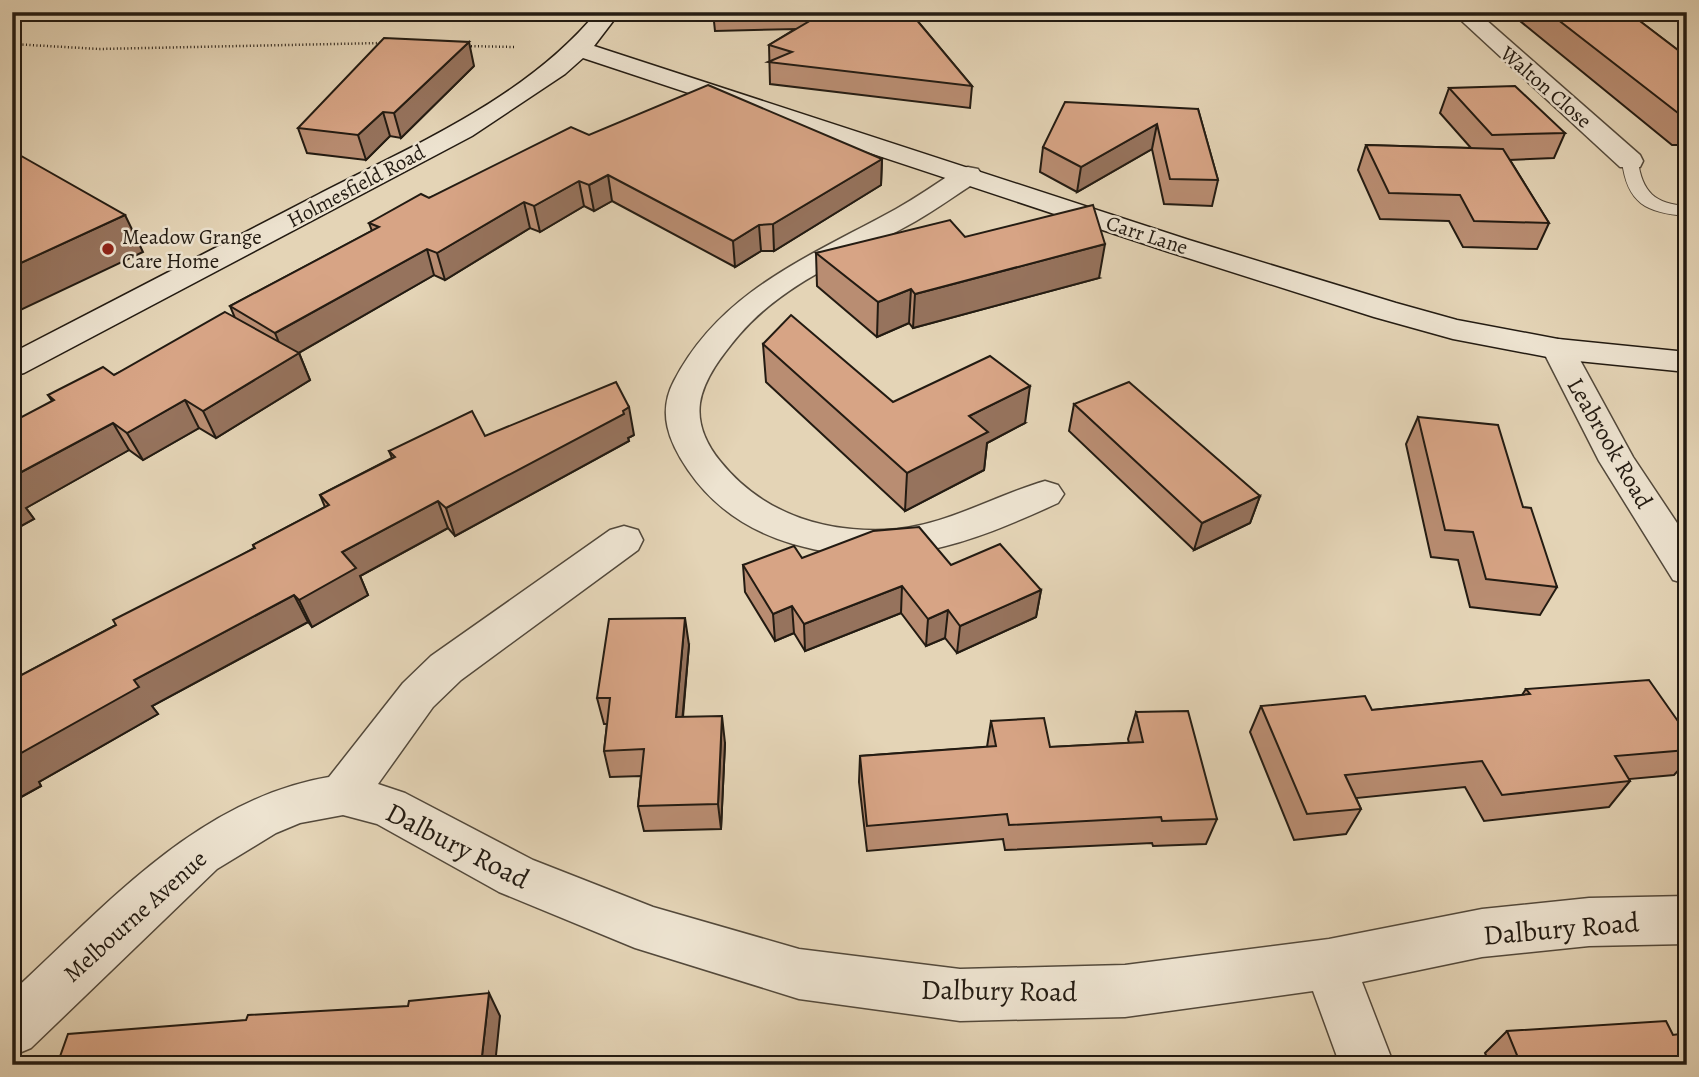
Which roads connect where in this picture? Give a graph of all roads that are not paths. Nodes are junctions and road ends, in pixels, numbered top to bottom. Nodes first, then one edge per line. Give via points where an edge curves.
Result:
1 (609, 12) edge
2 (1463, 12) edge
3 (576, 52) junction
4 (1630, 161) joint
5 (968, 175) junction
6 (1687, 211) edge
7 (1558, 349) junction
8 (1687, 362) edge
9 (12, 366) edge
10 (1045, 494) dead end
11 (624, 540) dead end
12 (1687, 570) edge
13 (343, 795) junction
14 (1687, 920) edge
15 (1329, 964) junction
16 (12, 1029) edge
17 (1367, 1065) edge

1 - 3 street, Holmesfield Road
2 - 4 street, Walton Close
3 - 5 street, Carr Lane
3 - 9 street, Holmesfield Road via 463,130
4 - 6 lane via 1639,195 1653,205
5 - 7 street, Carr Lane via 1307,287 1453,329
5 - 10 street via 772,288 740,314 694,373 682,405 682,426 710,473 734,499 761,517 802,532 854,542 904,542 975,524
7 - 8 street, Carr Lane
7 - 12 street, Leabrook Road via 1617,461
11 - 13 street via 446,668 394,724
13 - 15 street, Dalbury Road via 387,807 516,876 653,930 800,974 960,995 1125,991
13 - 16 street, Melbourne Avenue via 296,803 259,818 200,855
14 - 15 street, Dalbury Road via 1589,922 1482,933
15 - 17 street

